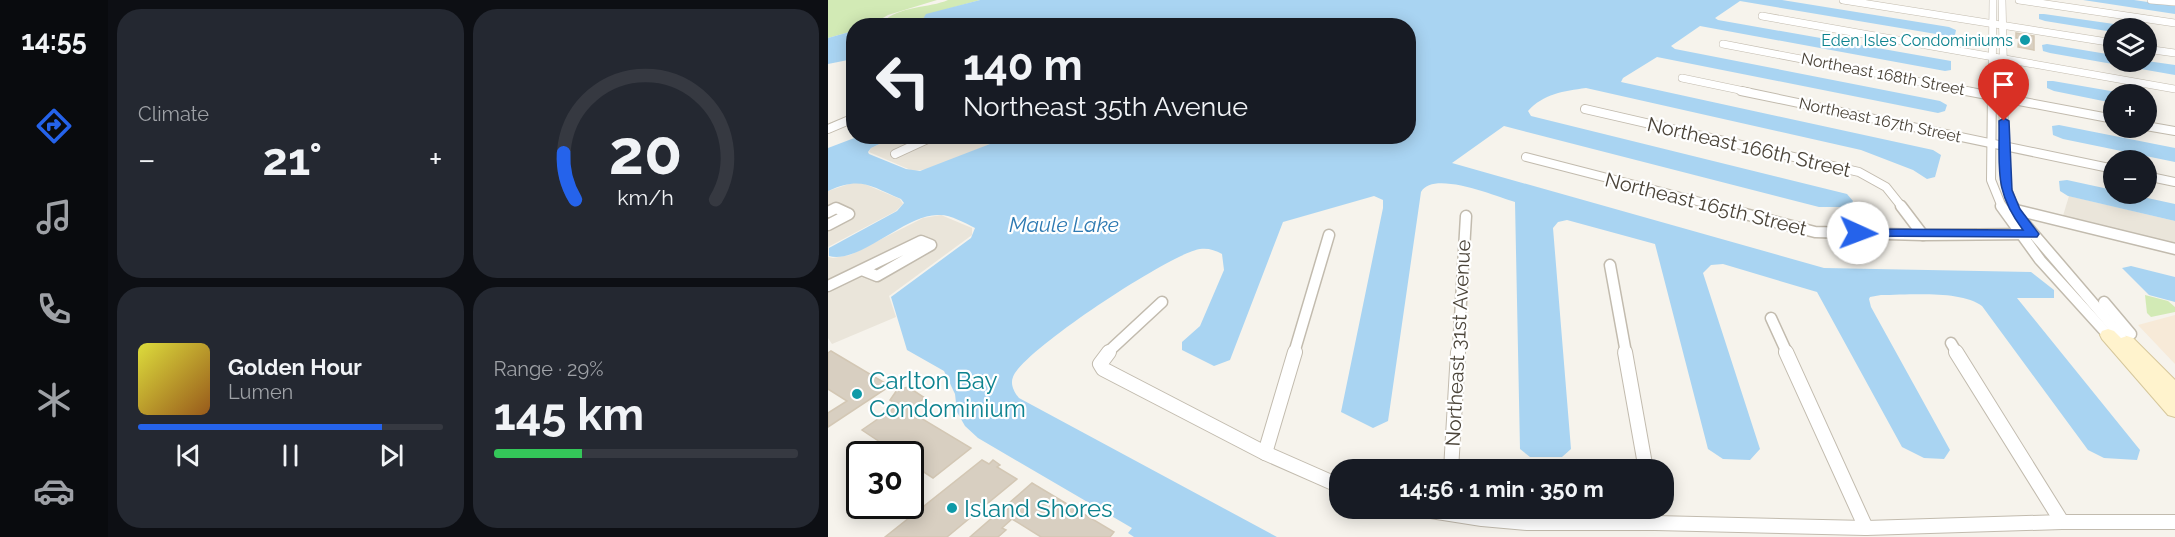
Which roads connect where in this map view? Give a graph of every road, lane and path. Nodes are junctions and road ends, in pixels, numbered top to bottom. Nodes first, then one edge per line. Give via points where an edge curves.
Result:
1 (1843, 0) edge
2 (1993, 0) edge
3 (2002, 0) edge
4 (2019, 0) edge
5 (2151, 0) edge
6 (2163, 1) edge
7 (2175, 2) edge
8 (1762, 16) dead end
9 (2175, 23) edge
10 (1997, 25) junction
11 (2103, 41) edge
12 (1723, 44) dead end
13 (2157, 51) edge
14 (2175, 53) edge
15 (1992, 56) junction
16 (2003, 58) junction
17 (1682, 78) dead end
18 (2175, 89) edge
19 (1991, 95) junction
20 (2003, 98) junction
21 (1585, 109) dead end
22 (2103, 117) edge
23 (846, 121) edge
24 (2157, 128) edge
25 (828, 129) edge
26 (2175, 131) edge
27 (1991, 143) junction
28 (917, 144) edge
29 (2004, 146) junction
30 (895, 154) dead end
31 (1527, 157) dead end
32 (2103, 167) edge
33 (2157, 178) edge
34 (2175, 182) edge
35 (2000, 208) junction
36 (832, 210) edge
37 (2014, 210) junction
38 (1466, 216) dead end
39 (828, 225) edge
40 (2033, 234) junction
41 (1329, 235) dead end
42 (1923, 235) junction
43 (2019, 235) junction
44 (921, 241) dead end
45 (2175, 249) edge
46 (2055, 258) junction
47 (1610, 265) dead end
48 (828, 286) edge
49 (1161, 302) dead end
50 (1772, 318) dead end
51 (2120, 335) junction
52 (1951, 343) dead end
53 (2175, 381) edge
54 (2175, 391) edge
55 (2175, 410) edge
56 (1264, 453) junction
57 (1452, 459) edge
58 (1644, 459) edge
59 (1329, 481) edge
60 (1674, 517) edge
61 (1501, 519) edge
62 (1600, 519) edge
63 (2062, 522) junction
64 (2175, 522) edge
65 (1866, 528) junction

1 - 10 street
2 - 10 street
3 - 10 street
4 - 9 street
5 - 6 street
6 - 7 street
8 - 15 street
10 - 11 street
10 - 15 street
10 - 16 street
12 - 19 street, Northeast 168th Street
13 - 14 street
15 - 16 street
15 - 19 street
16 - 18 street
16 - 20 street
17 - 27 street, Northeast 167th Street
19 - 20 street, Northeast 168th Street
19 - 27 street
20 - 22 street, Northeast 168th Street
20 - 29 street
21 - 42 street, Northeast 166th Street via 1859,172 1886,187
23 - 25 street
24 - 26 street
27 - 29 street, Northeast 167th Street
27 - 35 street via 1992,187
28 - 30 street
29 - 32 street, Northeast 167th Street
29 - 37 street via 2006,190
31 - 42 street, Northeast 165th Street via 1815,232
33 - 34 street
35 - 37 street
35 - 43 street
36 - 39 street via 849,214
37 - 40 street
37 - 45 street
38 - 57 street, Northeast 31st Avenue
40 - 43 street, Northeast 165th Street
40 - 46 street
41 - 56 street
42 - 43 street, Northeast 165th Street
43 - 51 street
44 - 48 street
46 - 51 street via 2078,275
46 - 51 street via 2082,289 2082,296
47 - 58 street
49 - 56 street via 1111,346 1100,364 1108,374 1136,384
50 - 65 street
51 - 53 street
51 - 54 street
51 - 55 street
52 - 63 street
56 - 59 street
60 - 65 street
61 - 62 street via 1527,523
63 - 64 street
63 - 65 street

